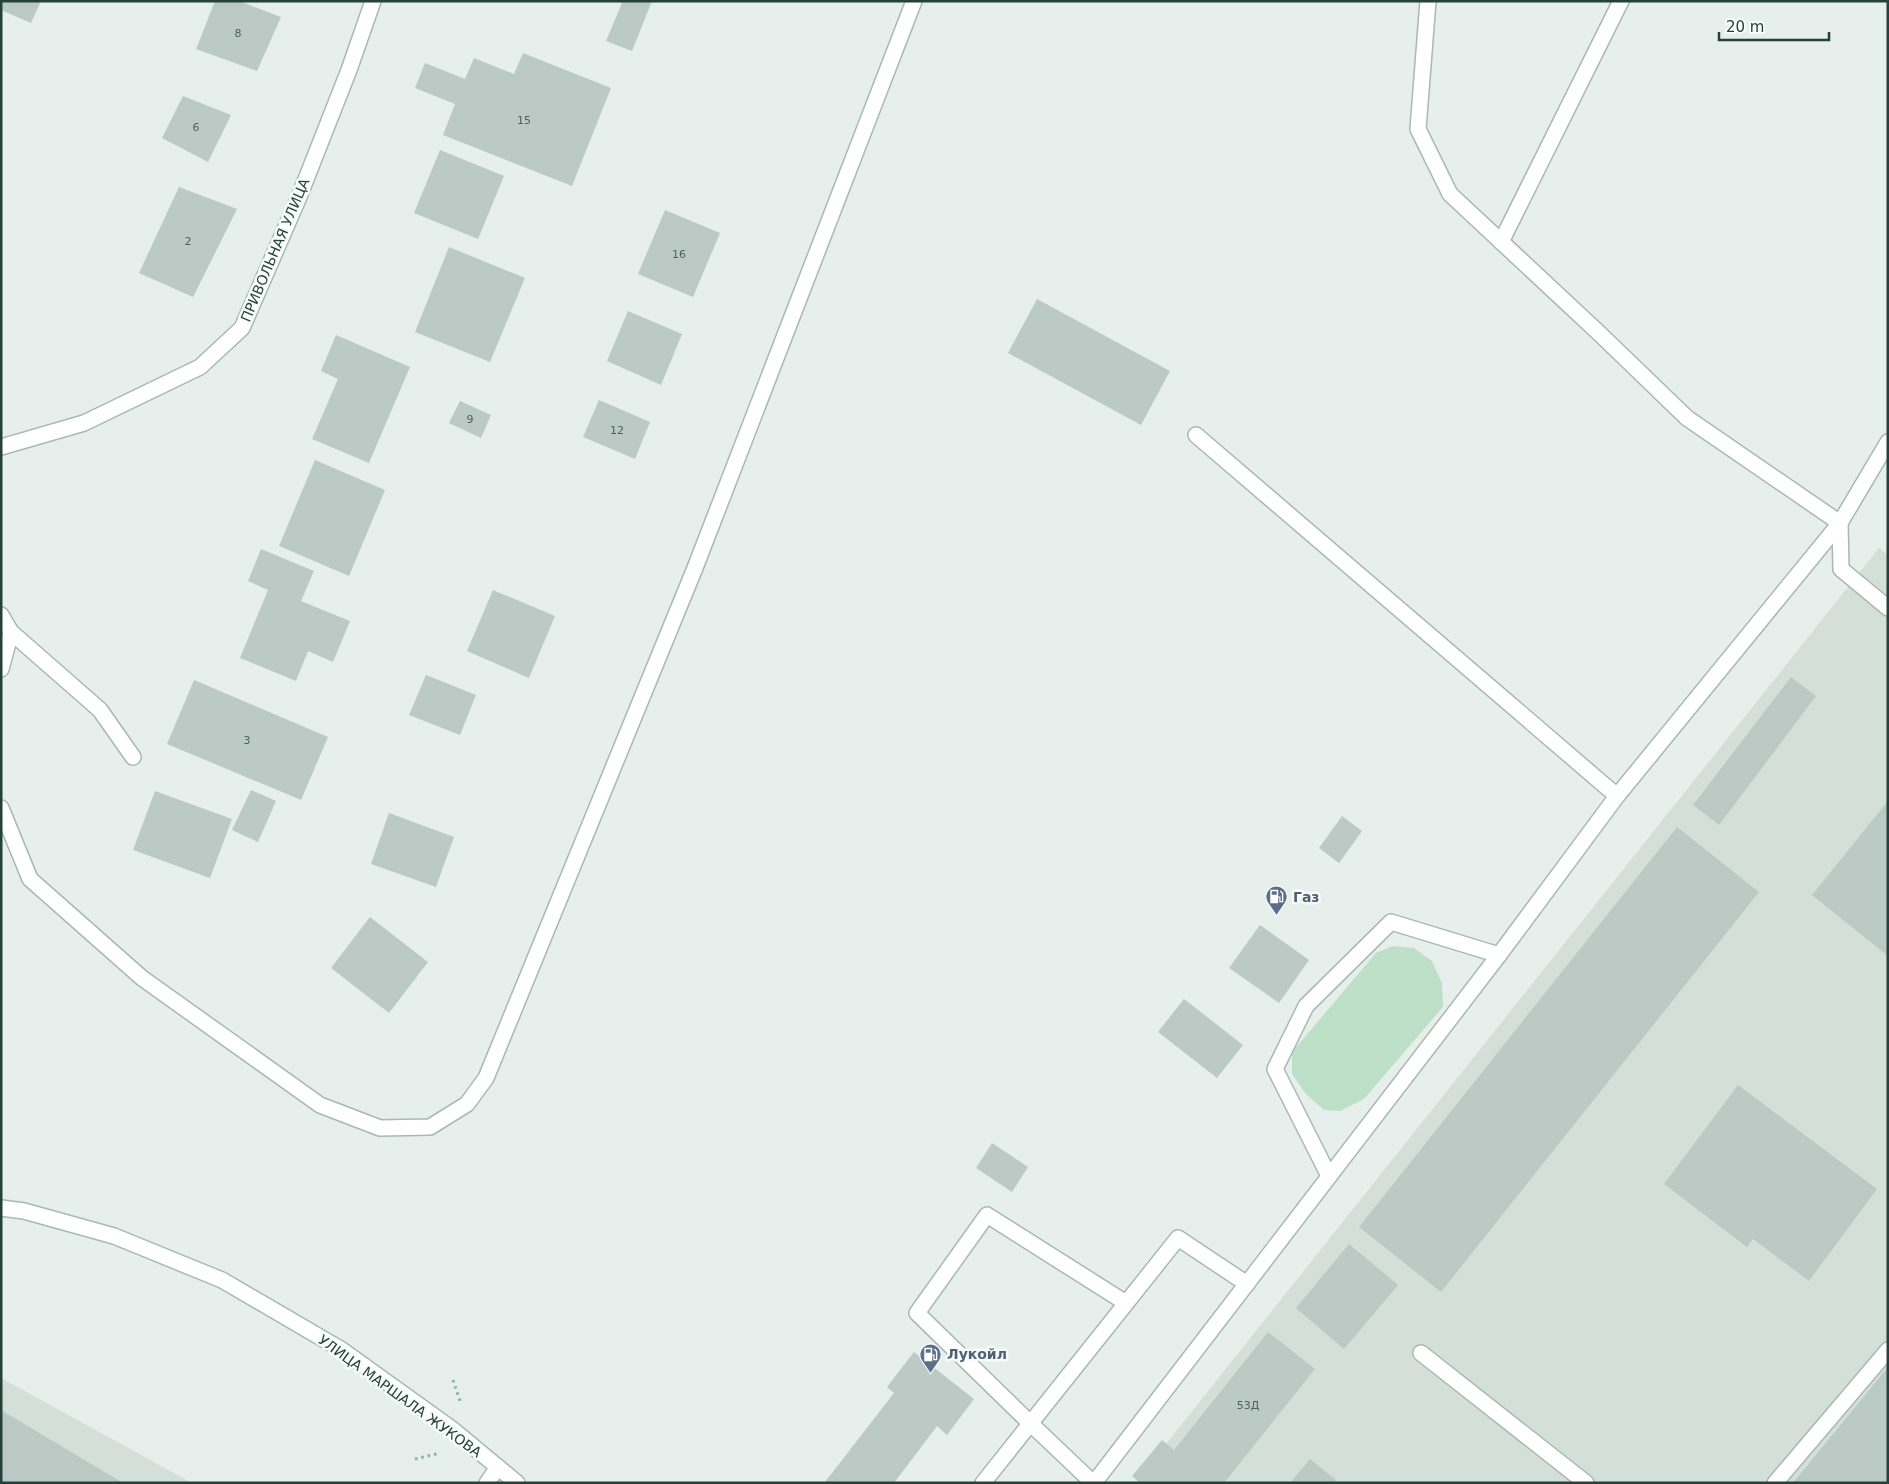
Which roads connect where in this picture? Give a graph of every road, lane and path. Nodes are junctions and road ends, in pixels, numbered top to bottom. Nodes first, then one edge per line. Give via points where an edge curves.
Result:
1 (373, 1) edge
2 (914, 1) edge
3 (1428, 1) edge
4 (1621, 1) edge
5 (1501, 242) junction
6 (1196, 435) dead end
7 (1888, 442) edge
8 (1, 447) edge
9 (1840, 523) junction
10 (1888, 608) edge
11 (1, 616) edge
12 (12, 632) junction
13 (1, 669) edge
14 (133, 757) dead end
15 (1616, 796) junction
16 (1, 808) edge
17 (1499, 955) junction
18 (1329, 1176) junction
19 (1, 1208) edge
20 (1247, 1284) junction
21 (1126, 1303) junction
22 (1888, 1350) edge
23 (1421, 1353) dead end
24 (1031, 1424) junction
25 (498, 1467) junction
26 (486, 1483) edge
27 (517, 1483) edge
28 (983, 1483) edge
29 (1094, 1483) edge
30 (1586, 1483) edge
31 (1774, 1483) edge

1 - 8 street, ПРИВОЛЬНАЯ УЛИЦА via 306,179 242,328 200,367 84,423
2 - 16 street via 695,568 486,1078 467,1104 430,1127 380,1128 320,1105 142,978 30,879
3 - 5 street via 1418,129 1450,194
4 - 5 street
5 - 9 street via 1687,418
6 - 15 street
7 - 9 street
9 - 10 street via 1840,569
9 - 15 street
11 - 12 street
12 - 13 street
12 - 14 street via 100,710
15 - 17 street
17 - 18 street
17 - 18 street via 1391,922 1306,1006 1275,1069
18 - 20 street
19 - 25 street, УЛИЦА МАРШАЛА ЖУКОВА via 24,1211 114,1236 222,1280 342,1350 452,1429
20 - 21 street via 1178,1238
20 - 29 street
21 - 24 street
21 - 24 street via 987,1215 917,1313
22 - 31 street
23 - 30 street
24 - 28 street
24 - 29 street
25 - 26 street
25 - 27 street, УЛИЦА МАРШАЛА ЖУКОВА

